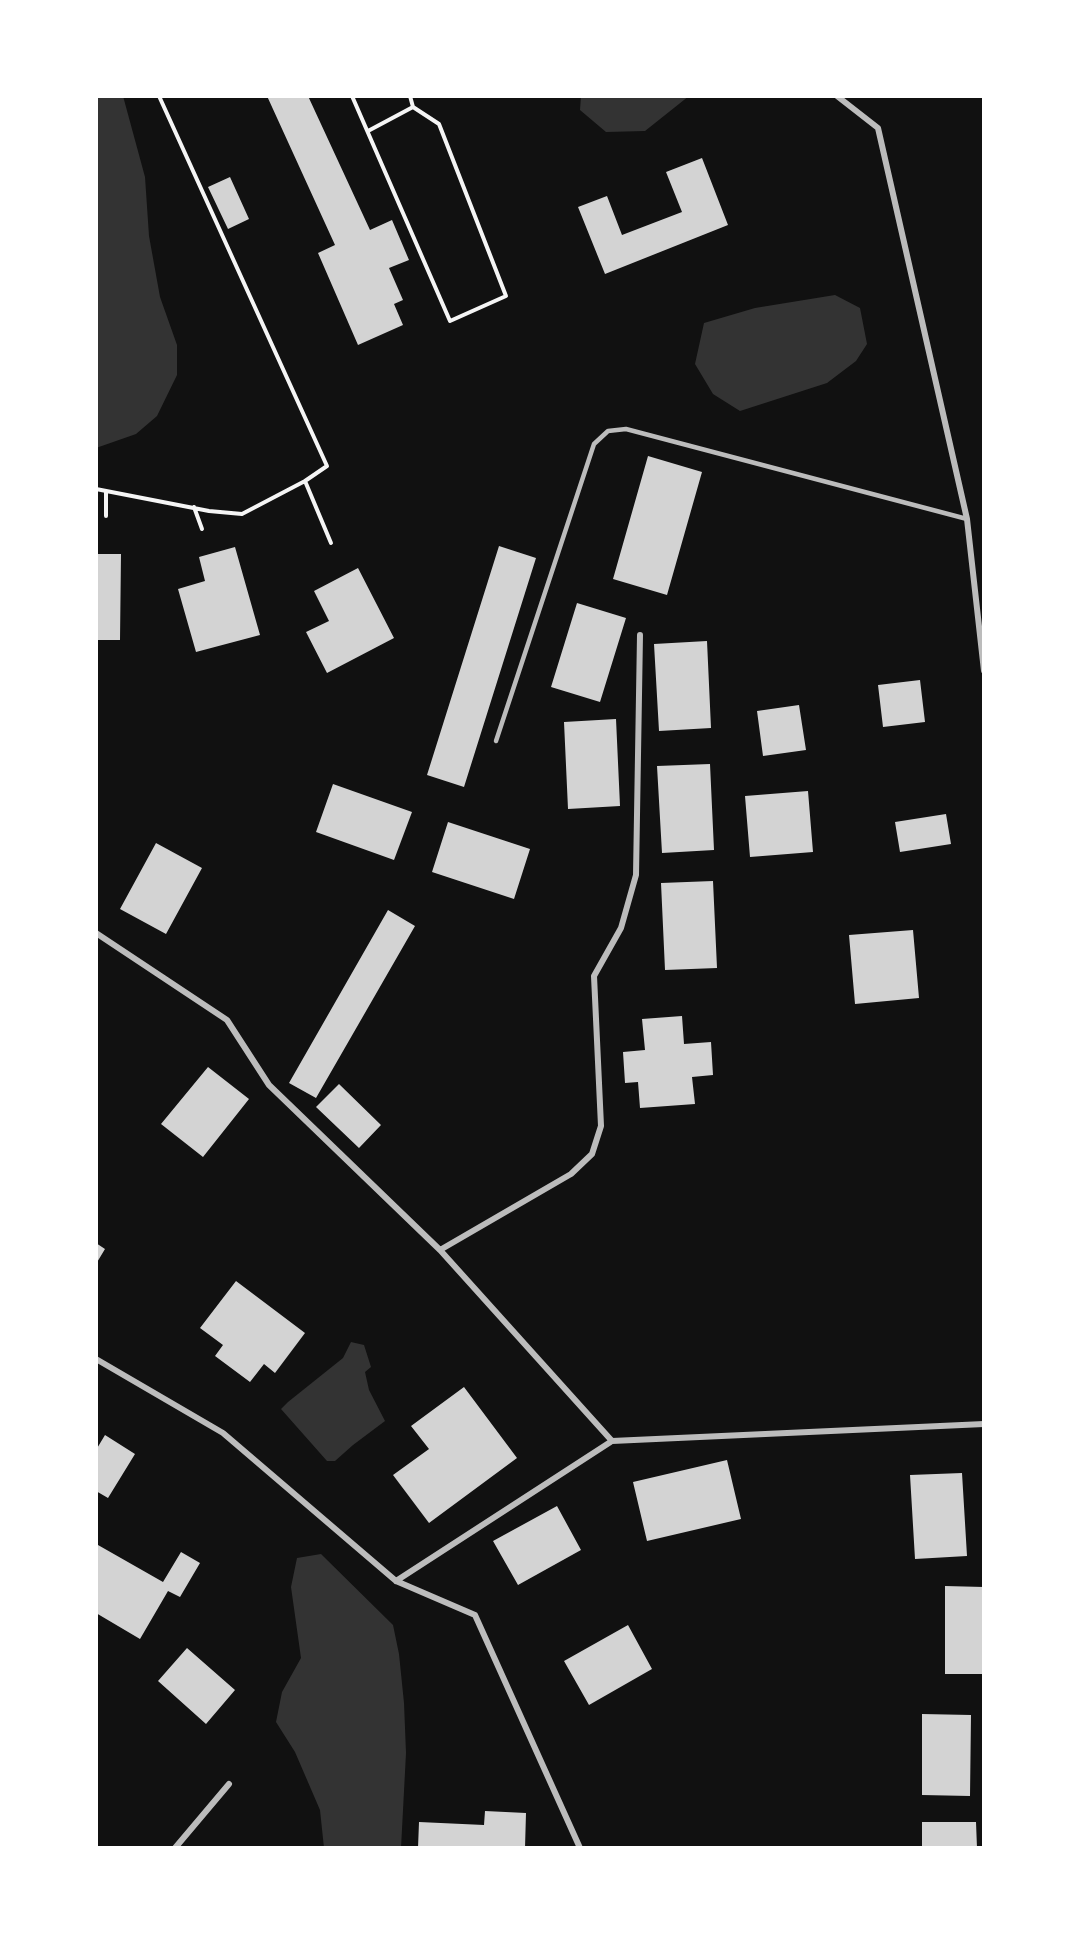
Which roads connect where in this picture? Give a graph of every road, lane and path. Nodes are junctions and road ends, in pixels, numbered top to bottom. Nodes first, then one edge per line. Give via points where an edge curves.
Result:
1 (159, 96) edge
2 (352, 96) edge
3 (410, 96) edge
4 (837, 96) edge
5 (413, 107) junction
6 (368, 131) junction
7 (305, 481) junction
8 (96, 489) edge
9 (106, 491) junction
10 (194, 507) junction
11 (105, 516) dead end
12 (967, 519) junction
13 (202, 529) dead end
14 (331, 543) dead end
15 (640, 635) dead end
16 (984, 671) edge
17 (496, 741) dead end
18 (96, 933) edge
19 (440, 1250) junction
20 (96, 1359) edge
21 (984, 1424) edge
22 (612, 1441) junction
23 (396, 1581) junction
24 (229, 1784) dead end
25 (175, 1848) edge
26 (580, 1848) edge

1 - 7 path via 327,466
2 - 6 path
3 - 5 path
4 - 12 street via 878,128
5 - 6 path
5 - 6 path via 439,124 506,296 450,321
7 - 10 path via 242,514
7 - 14 path
8 - 9 path
9 - 10 path
9 - 11 path
10 - 13 path
12 - 16 street
12 - 17 lane via 626,429 608,431 594,444
15 - 19 street via 636,875 621,928 594,976 601,1126 592,1154 571,1174
18 - 19 street via 226,1020 269,1085
19 - 22 street
20 - 23 street via 223,1433
21 - 22 street
22 - 23 street
23 - 26 street via 475,1615
24 - 25 street

